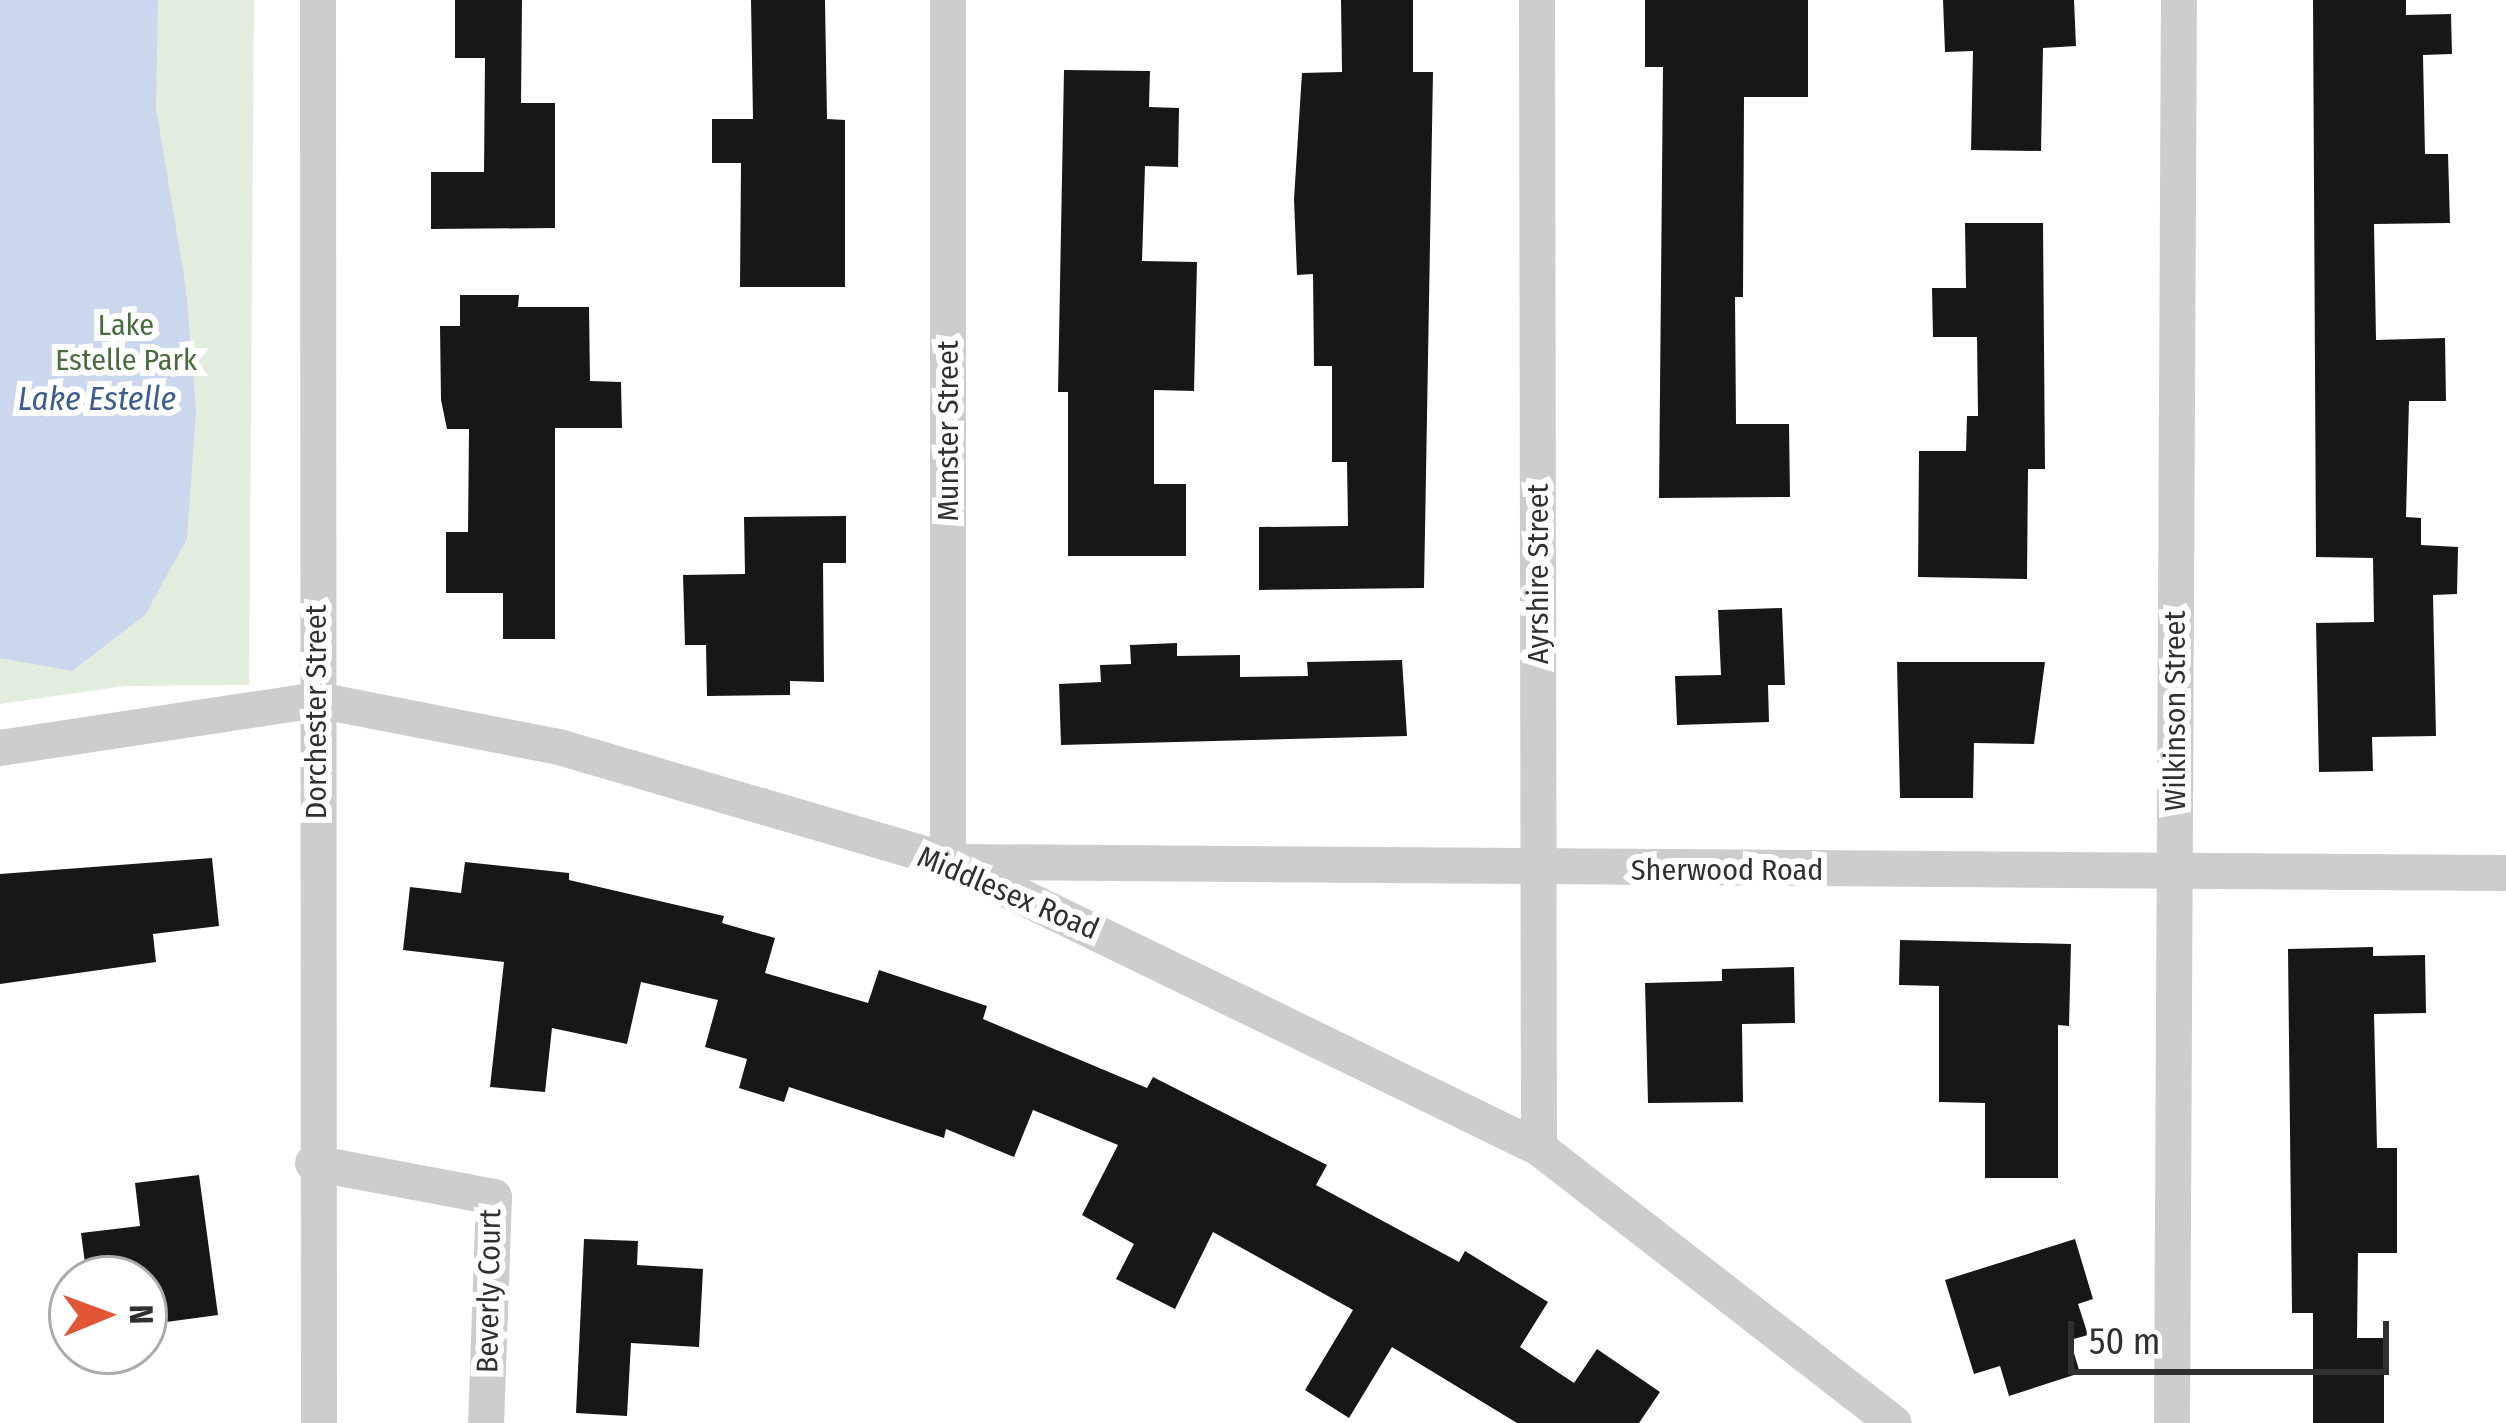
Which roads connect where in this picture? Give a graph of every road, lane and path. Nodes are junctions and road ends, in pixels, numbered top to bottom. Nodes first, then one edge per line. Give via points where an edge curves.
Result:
1 (318, 0) edge
2 (948, 0) edge
3 (1537, 0) edge
4 (2180, 0) edge
5 (317, 700) junction
6 (0, 748) edge
7 (948, 861) junction
8 (1538, 869) junction
9 (2174, 873) junction
10 (2506, 873) edge
11 (1538, 1148) junction
12 (314, 1162) junction
13 (319, 1423) edge
14 (486, 1423) edge
15 (1894, 1423) edge
16 (2172, 1423) edge

1 - 5 street, Dorchester Street
2 - 7 street, Munster Street
3 - 8 street, Ayrshire Street
4 - 9 street, Wilkinson Street
5 - 6 street, Middlesex Road
5 - 7 street, Middlesex Road via 560,747
5 - 12 street, Dorchester Street
7 - 8 street, Sherwood Road
7 - 11 street, Middlesex Road
8 - 9 street, Sherwood Road
8 - 11 street, Ayrshire Street
9 - 10 street, Sherwood Road
9 - 16 street, Wilkinson Street
11 - 15 street, Middlesex Road
12 - 13 street, Dorchester Street
12 - 14 street, Beverly Court via 494,1197

